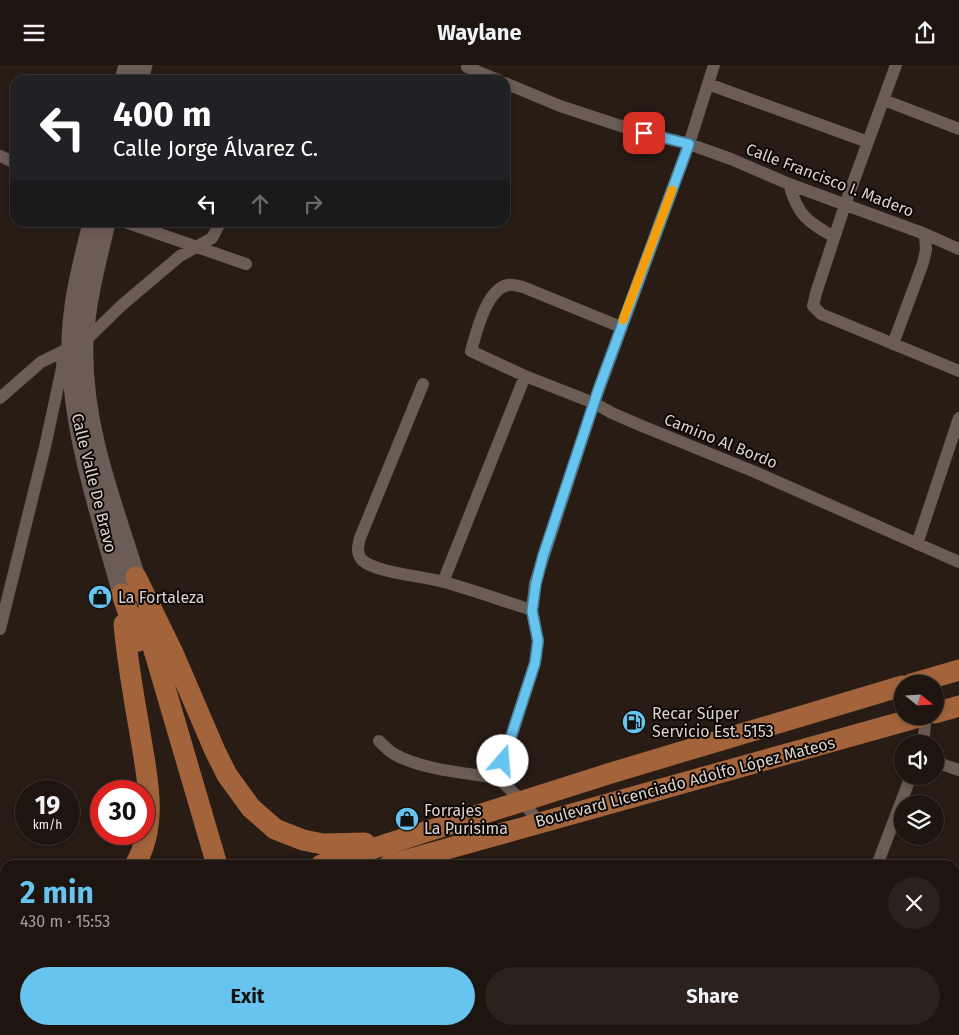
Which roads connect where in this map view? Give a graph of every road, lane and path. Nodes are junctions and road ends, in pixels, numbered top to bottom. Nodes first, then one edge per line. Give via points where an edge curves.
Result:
1 (714, 65) edge
2 (896, 65) edge
3 (467, 67) dead end
4 (486, 75) edge
5 (708, 84) junction
6 (510, 85) edge
7 (884, 100) junction
8 (959, 129) edge
9 (868, 141) junction
10 (689, 144) junction
11 (790, 184) junction
12 (845, 205) junction
13 (91, 227) edge
14 (105, 227) edge
15 (139, 227) edge
16 (218, 227) edge
17 (925, 234) junction
18 (834, 237) junction
19 (194, 247) junction
20 (959, 249) edge
21 (246, 263) dead end
22 (621, 327) junction
23 (894, 344) junction
24 (73, 347) junction
25 (959, 371) edge
26 (525, 376) junction
27 (423, 384) dead end
28 (0, 398) edge
29 (594, 403) junction
30 (959, 418) edge
31 (917, 545) junction
32 (959, 562) edge
33 (136, 577) junction
34 (443, 582) junction
35 (122, 594) junction
36 (532, 611) junction
37 (0, 629) edge
38 (959, 669) edge
39 (940, 675) edge
40 (894, 688) edge
41 (959, 706) edge
42 (944, 710) edge
43 (894, 724) edge
44 (379, 741) dead end
45 (944, 765) edge
46 (959, 770) edge
47 (498, 778) junction
48 (908, 785) edge
49 (522, 801) junction
50 (539, 823) junction
51 (394, 842) junction
52 (138, 860) edge
53 (201, 860) edge
54 (216, 860) edge
55 (337, 860) edge
56 (407, 860) edge
57 (879, 860) edge

1 - 5 street
2 - 7 street
3 - 4 street
5 - 9 street
5 - 10 street
6 - 10 street, Calle Francisco I. Madero via 601,120
7 - 8 street
7 - 9 street
9 - 12 street
10 - 11 street, Calle Francisco I. Madero
10 - 22 street
11 - 12 street, Calle Francisco I. Madero
11 - 18 street via 800,212 808,221
12 - 17 street, Calle Francisco I. Madero
12 - 18 street
13 - 24 main road, Calle Valle De Bravo via 75,299
14 - 24 main road, Calle Valle De Bravo via 87,317
15 - 19 street
16 - 19 street via 212,238
17 - 20 street, Calle Francisco I. Madero
17 - 23 street via 923,263
18 - 23 street via 813,306 821,314
19 - 21 street
19 - 24 street
22 - 26 street, Camino Al Bordo via 523,287 509,284 503,287 485,309 471,351
22 - 29 street
23 - 25 street
24 - 28 street via 41,362
24 - 33 main road, Calle Valle De Bravo via 85,375 96,449
24 - 35 main road, Calle Valle De Bravo via 75,413 82,453
24 - 37 street via 62,368
26 - 29 street, Camino Al Bordo
26 - 34 street
27 - 34 street via 358,548 362,559 382,569
29 - 31 street, Camino Al Bordo
29 - 36 street via 543,556
30 - 31 street
31 - 32 street, Camino Al Bordo
33 - 51 main road via 177,661 215,751 251,808 275,829 310,841 323,844
33 - 54 main road via 146,625
34 - 36 street
35 - 52 main road via 150,808 148,834
35 - 53 main road
36 - 47 street via 538,641 535,663
38 - 39 main road
40 - 49 main road, Boulevard Licenciado Adolfo López Mateos
41 - 42 main road
43 - 50 main road, Boulevard Licenciado Adolfo López Mateos
44 - 47 street via 392,753 419,763
45 - 46 street
47 - 49 street
48 - 57 street
49 - 50 street
49 - 51 main road, Boulevard Licenciado Adolfo López Mateos
50 - 56 main road, Boulevard Licenciado Adolfo López Mateos
51 - 55 main road, Boulevard Licenciado Adolfo López Mateos

